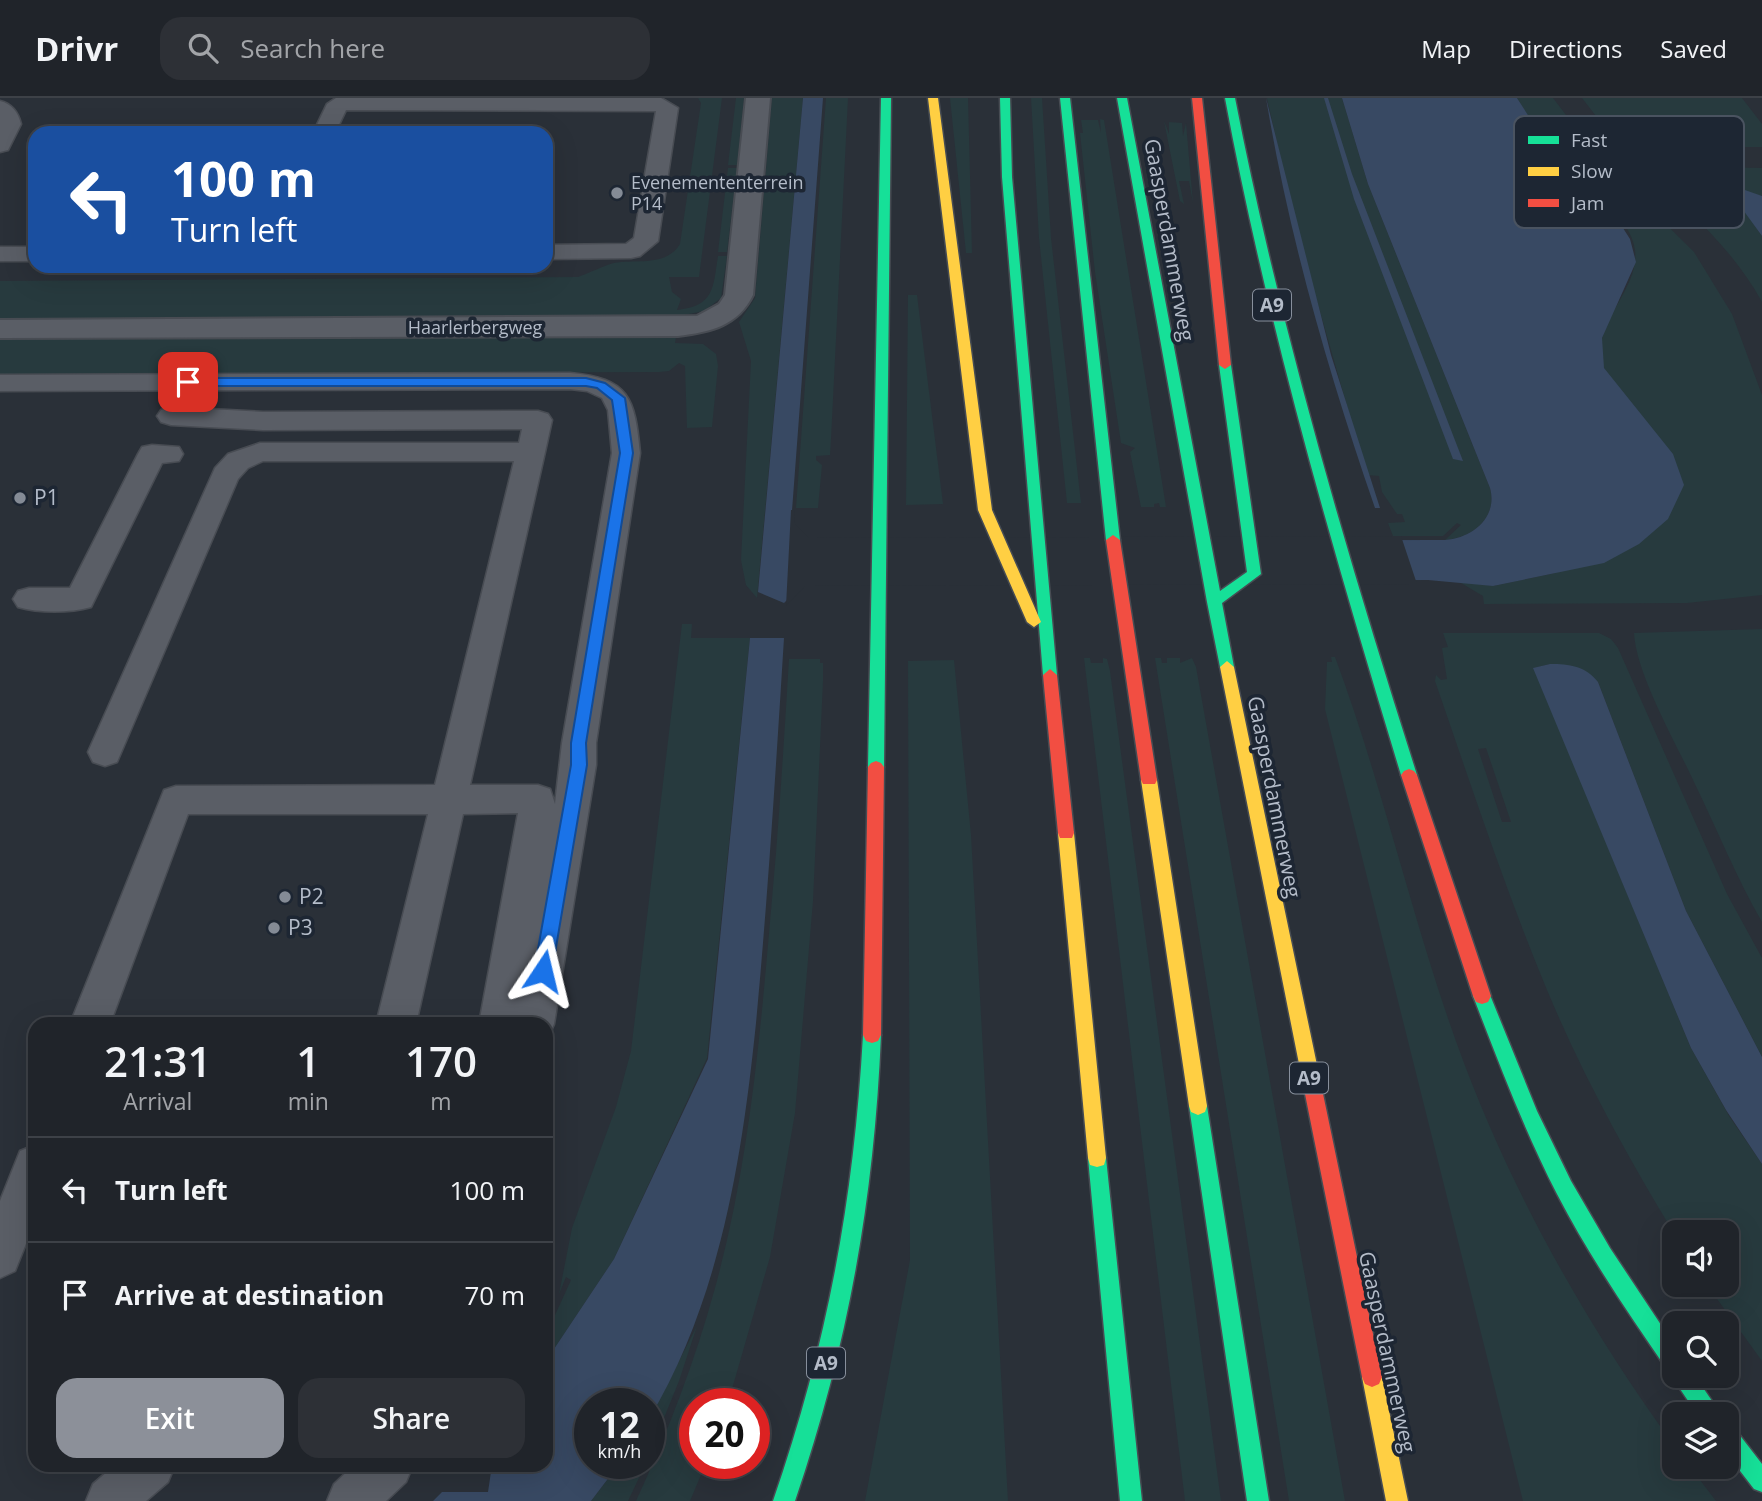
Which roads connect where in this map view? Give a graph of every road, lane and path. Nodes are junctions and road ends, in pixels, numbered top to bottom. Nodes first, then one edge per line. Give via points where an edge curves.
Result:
1 (758, 98) edge
2 (886, 98) edge
3 (933, 98) edge
4 (1005, 98) edge
5 (1065, 98) edge
6 (1122, 98) edge
7 (1197, 98) edge
8 (1230, 98) edge
9 (0, 107) edge
10 (327, 126) edge
11 (0, 145) edge
12 (553, 252) edge
13 (0, 254) edge
14 (28, 254) edge
15 (0, 329) edge
16 (188, 382) junction
17 (0, 383) edge
18 (171, 415) junction
19 (531, 452) junction
20 (29, 599) dead end
21 (1214, 602) junction
22 (1049, 656) junction
23 (105, 752) dead end
24 (448, 799) junction
25 (93, 1017) edge
26 (398, 1017) edge
27 (500, 1017) edge
28 (535, 1017) edge
29 (28, 1184) edge
30 (0, 1256) edge
31 (1662, 1346) edge
32 (1739, 1452) edge
33 (143, 1472) edge
34 (382, 1472) edge
35 (1762, 1481) edge
36 (110, 1501) edge
37 (351, 1501) edge
38 (784, 1501) edge
39 (1131, 1501) edge
40 (1258, 1501) edge
41 (1396, 1501) edge

1 - 15 street, Haarlerbergweg via 739,295 726,313 705,323 678,327
2 - 38 highway, A9 via 877,510 874,1006 864,1154 838,1317
3 - 22 highway via 985,510
4 - 22 highway via 1007,177
5 - 40 highway via 1108,509
6 - 21 highway, Gaasperdammerweg / A9
7 - 21 highway via 1218,316 1254,574
8 - 31 highway, A9 via 1256,237 1325,509 1469,964 1506,1062 1571,1200
9 - 11 lane via 10,124
10 - 12 lane via 338,104 655,103 667,108 646,241 631,250
13 - 14 lane
16 - 17 lane
16 - 18 lane
16 - 28 lane via 578,382 601,386 618,398 626,453
18 - 19 lane via 263,421 538,420
18 - 20 lane via 160,454 80,599
19 - 23 lane via 260,452 238,461 225,475
19 - 24 lane
21 - 41 highway, Gaasperdammerweg / A9
22 - 39 highway
24 - 25 lane via 176,800
24 - 26 lane
24 - 27 lane via 538,799
29 - 30 lane
32 - 35 highway
33 - 36 lane
34 - 37 lane

